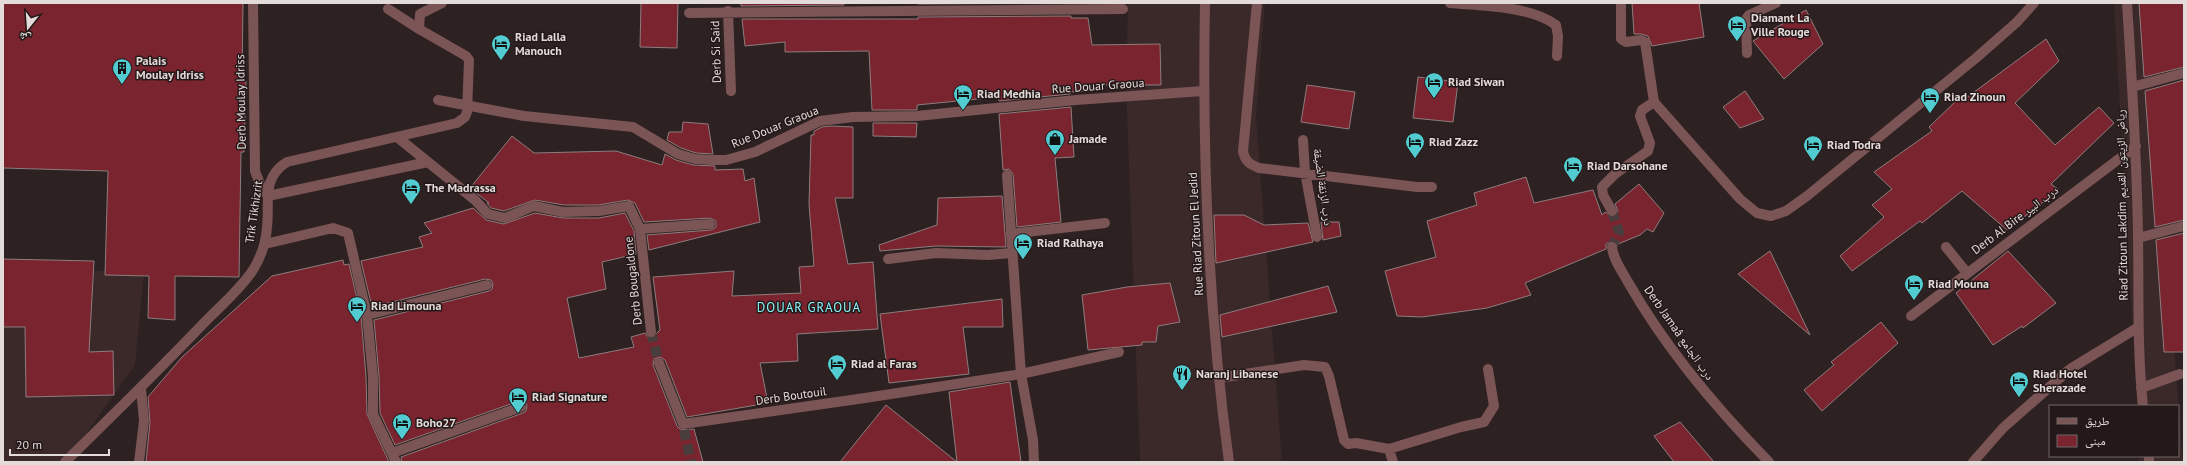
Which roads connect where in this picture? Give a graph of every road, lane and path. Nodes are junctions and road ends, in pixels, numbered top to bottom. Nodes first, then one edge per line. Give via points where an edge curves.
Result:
1 (252, 3) edge
2 (442, 3) edge
3 (1205, 3) edge
4 (1257, 3) edge
5 (1450, 3) edge
6 (1621, 3) edge
7 (1776, 3) edge
8 (2034, 3) edge
9 (2127, 3) edge
10 (849, 7) edge
11 (388, 9) dead end
12 (1123, 9) dead end
13 (728, 11) junction
14 (689, 12) dead end
15 (419, 29) junction
16 (1747, 53) dead end
17 (1557, 56) dead end
18 (2184, 73) edge
19 (2132, 87) junction
20 (731, 91) dead end
21 (1203, 91) junction
22 (438, 100) dead end
23 (1654, 102) junction
24 (468, 106) junction
25 (397, 137) junction
26 (1303, 140) dead end
27 (2136, 146) junction
28 (428, 162) junction
29 (1305, 172) junction
30 (1007, 175) dead end
31 (1432, 187) dead end
32 (268, 196) junction
33 (1612, 211) tunnel mouth
34 (1105, 222) dead end
35 (710, 224) dead end
36 (2184, 226) edge
37 (640, 229) junction
38 (1010, 234) junction
39 (1317, 237) dead end
40 (2138, 238) junction
41 (265, 244) junction
42 (1612, 246) tunnel mouth
43 (1946, 247) dead end
44 (1011, 252) junction
45 (888, 259) dead end
46 (1967, 273) junction
47 (488, 285) dead end
48 (367, 315) junction
49 (1911, 316) dead end
50 (2138, 328) junction
51 (651, 332) tunnel mouth
52 (1119, 352) dead end
53 (659, 362) tunnel mouth
54 (1488, 369) dead end
55 (1021, 374) junction
56 (2180, 374) dead end
57 (1219, 378) junction
58 (2141, 388) junction
59 (141, 389) junction
60 (2143, 405) edge
61 (521, 407) dead end
62 (1389, 449) junction
63 (394, 458) edge
64 (65, 462) edge
65 (139, 462) edge
66 (1034, 462) edge
67 (1229, 462) edge
68 (1392, 462) edge
69 (1769, 462) edge
70 (1973, 462) edge

1 - 32 street, Derb Moulay Idriss via 255,171 262,189
2 - 15 street via 420,14
3 - 21 street, Rue Riad Zitoun El Jedid
4 - 29 street via 1244,159 1259,168
5 - 17 street via 1544,16 1556,24
6 - 23 street via 1621,38 1626,42 1645,42
7 - 16 street via 1749,15 1746,19
8 - 23 street via 2017,22 1976,58 1786,212 1770,216 1757,213 1740,199
9 - 19 street, Riad Zitoun Lakdim رياض الزيتون القديم
10 - 12 street
10 - 13 street
11 - 15 street
13 - 14 street
13 - 20 street, Derb Si Said
15 - 24 street via 469,60
18 - 19 street
19 - 27 street, Riad Zitoun Lakdim رياض الزيتون القديم
21 - 24 street, Rue Douar Graoua via 1076,100 917,116 853,117 820,121 755,152 719,160 694,159 678,154 633,127 524,116
21 - 57 street, Rue Riad Zitoun El Jedid via 1205,204
22 - 24 street, Rue Douar Graoua
23 - 33 street via 1640,113 1650,143 1648,151 1615,174 1602,187
24 - 25 street, Trik Tikhizrit via 465,117 457,123
25 - 28 street, Derb Bougaldone
25 - 32 street, Trik Tikhizrit via 287,162 274,173 269,184
26 - 29 street, درب الزنقة الضيقة
27 - 40 street, Riad Zitoun Lakdim رياض الزيتون القديم
27 - 46 street, Derb Al Bire درب البير
28 - 32 street
28 - 37 street, Derb Bougaldone via 475,200 488,214 505,218 534,206 562,212 599,211 629,206
29 - 31 street
29 - 39 street, درب الزنقة الضيقة
30 - 38 street
32 - 41 street, Trik Tikhizrit
34 - 38 street
35 - 37 street
36 - 40 street
37 - 51 street, Derb Bougaldone
38 - 44 street
40 - 50 street, Riad Zitoun Lakdim رياض الزيتون القديم
41 - 48 street via 327,229 344,230 348,234
41 - 59 street, Trik Tikhizrit via 246,279
42 - 69 street, Derb Jamaâ درب الجامع via 1614,257 1640,303 1691,377 1735,428
43 - 46 street
44 - 45 street via 988,255 936,252
44 - 55 street
46 - 49 street, Derb Al Bire درب البير
47 - 48 street
48 - 63 street via 373,377 372,408
50 - 58 street, Riad Zitoun Lakdim رياض الزيتون القديم
50 - 70 street via 2070,369 2003,428
52 - 55 street, Derb Boutouil
53 - 55 street, Derb Boutouil via 684,427
54 - 62 street via 1494,406 1484,422
55 - 66 street
56 - 58 street
57 - 62 street via 1304,365 1325,367 1341,435 1346,442
57 - 67 street, Rue Riad Zitoun El Jedid
58 - 60 street, Riad Zitoun Lakdim رياض الزيتون القديم
59 - 64 street, Trik Tikhizrit
59 - 65 street via 144,421
61 - 63 street
62 - 68 street

